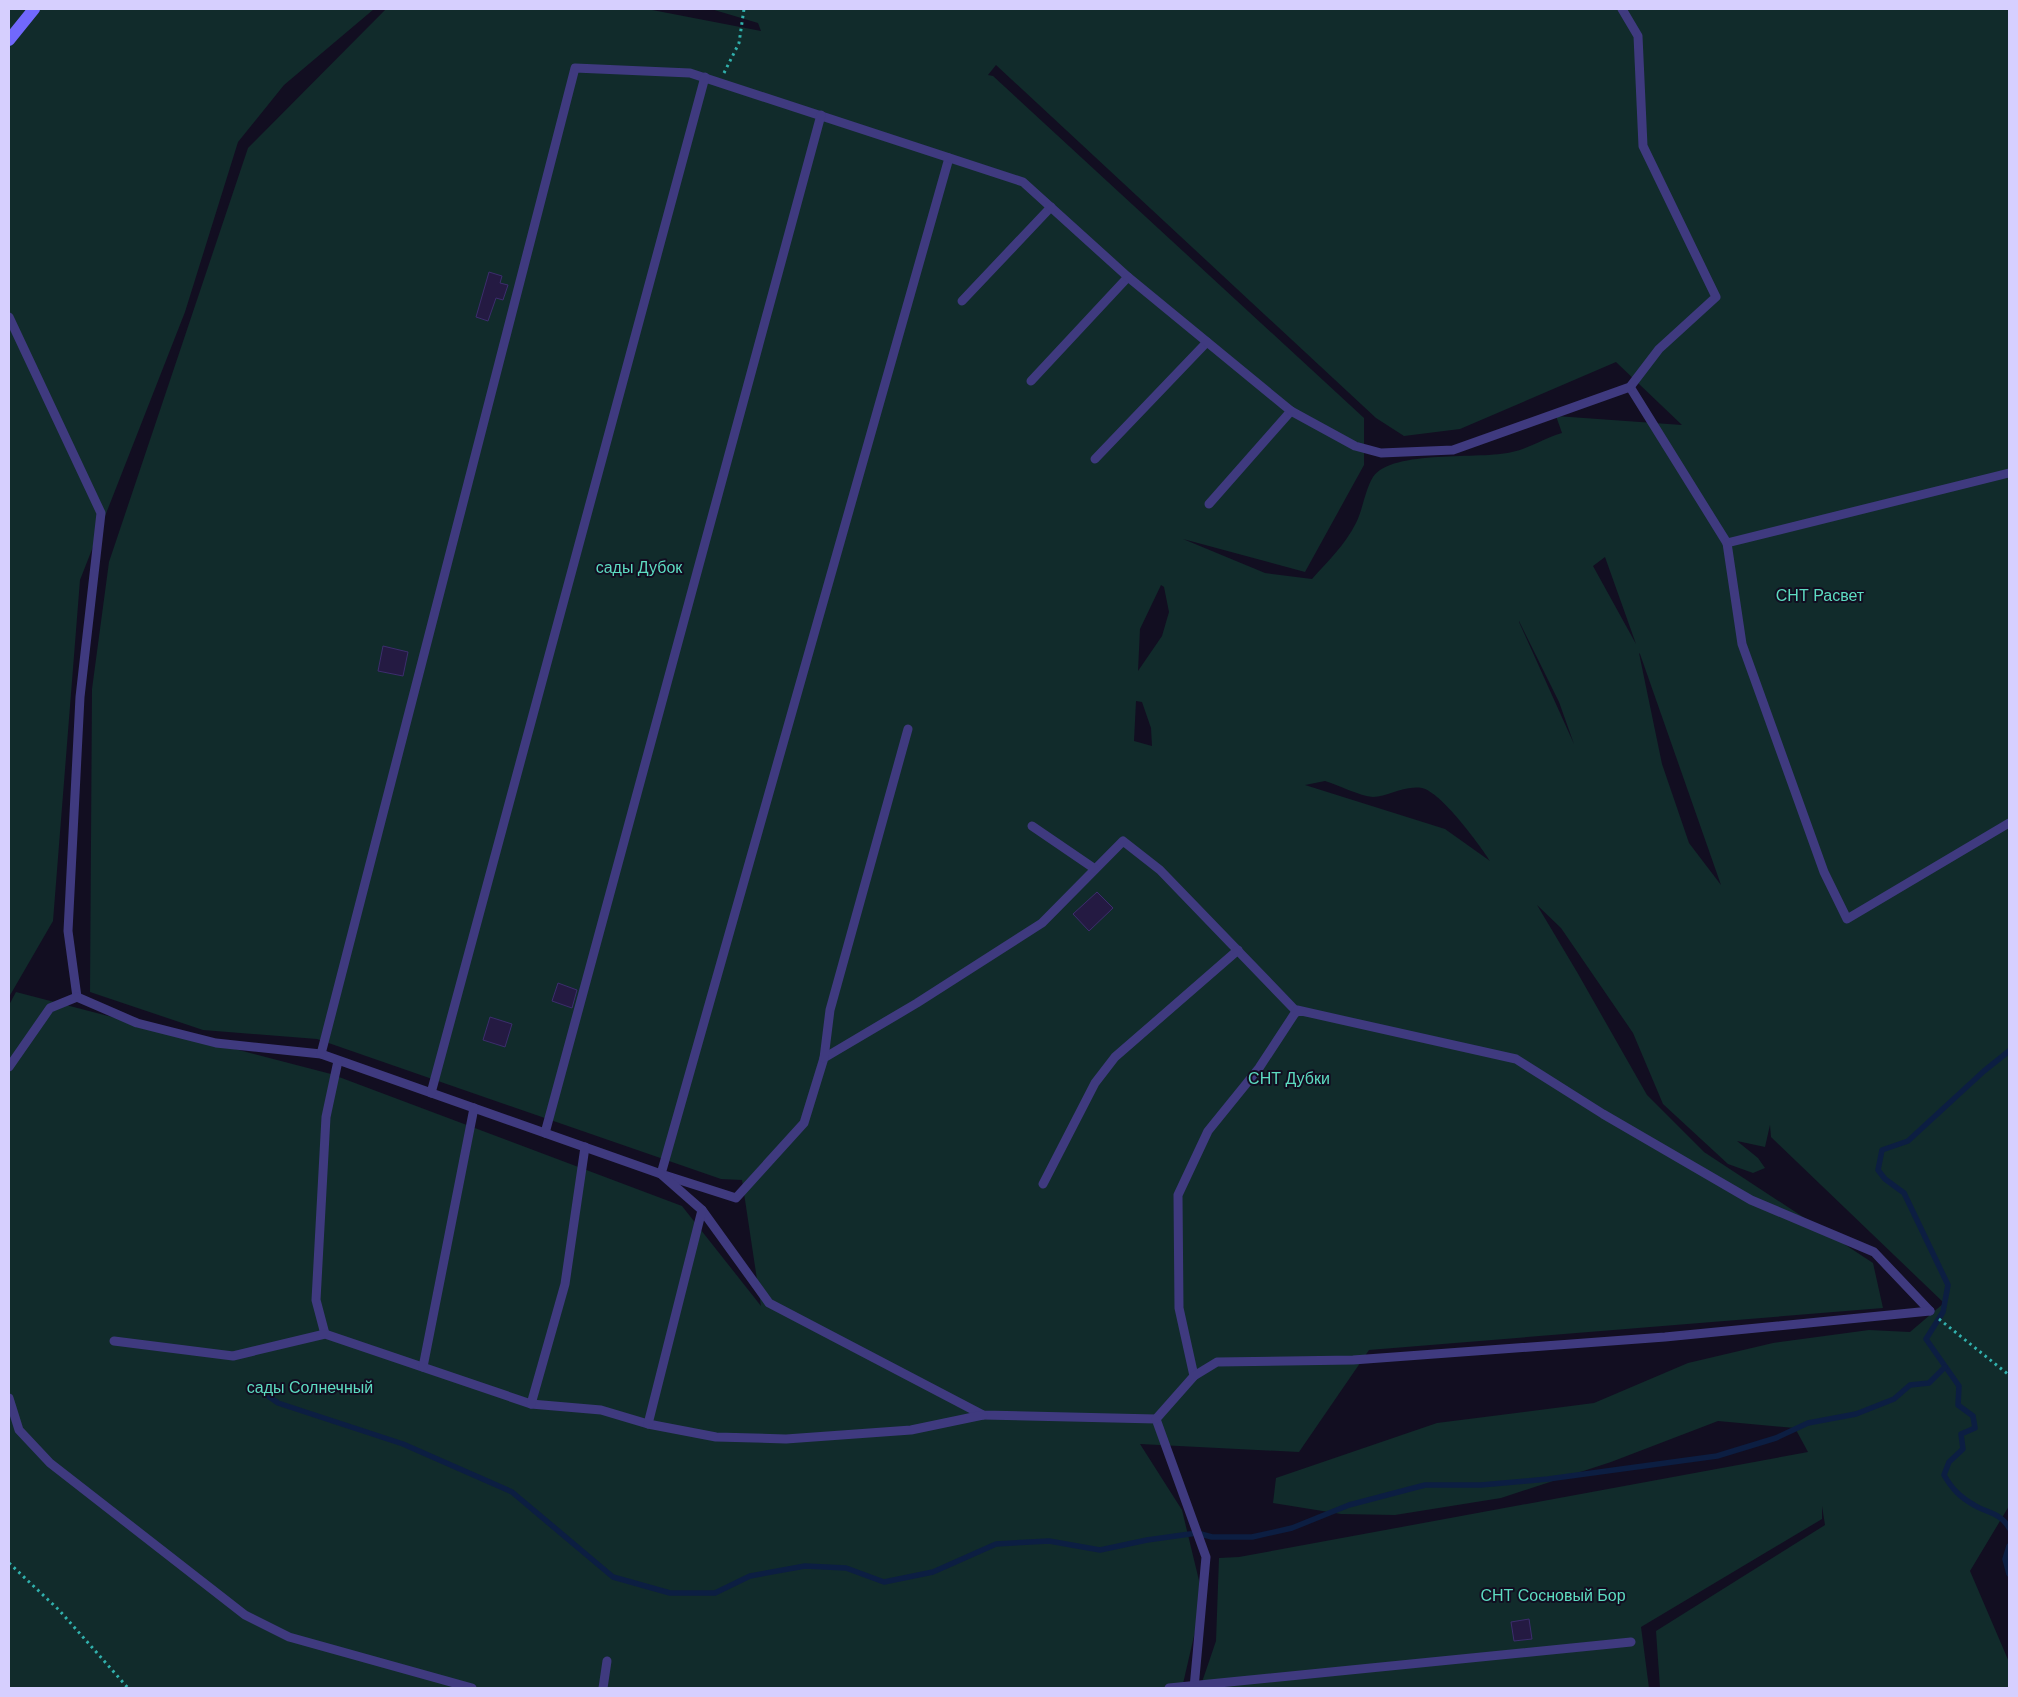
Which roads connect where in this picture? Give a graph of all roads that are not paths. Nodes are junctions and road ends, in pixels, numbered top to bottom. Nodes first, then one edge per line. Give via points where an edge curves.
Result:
1 (34, 9) edge
2 (1622, 9) edge
3 (9, 40) edge
4 (705, 78) junction
5 (821, 115) junction
6 (949, 158) junction
7 (1051, 207) junction
8 (1128, 276) junction
9 (962, 301) dead end
10 (9, 317) edge
11 (1207, 342) junction
12 (1031, 381) dead end
13 (1630, 388) junction
14 (1291, 411) junction
15 (1095, 459) dead end
16 (2009, 473) edge
17 (1209, 504) dead end
18 (1727, 543) junction
19 (908, 729) dead end
20 (2009, 823) edge
21 (1032, 826) dead end
22 (1095, 869) junction
23 (1238, 950) junction
24 (77, 997) junction
25 (1297, 1012) junction
26 (320, 1054) junction
27 (824, 1058) junction
28 (338, 1061) junction
29 (9, 1067) edge
30 (431, 1093) junction
31 (474, 1108) junction
32 (545, 1133) junction
33 (585, 1147) junction
34 (661, 1174) junction
35 (1043, 1184) dead end
36 (702, 1210) junction
37 (325, 1334) junction
38 (114, 1341) dead end
39 (423, 1368) junction
40 (1194, 1376) junction
41 (9, 1398) edge
42 (531, 1404) junction
43 (983, 1415) junction
44 (1156, 1419) junction
45 (648, 1424) junction
46 (1631, 1642) dead end
47 (607, 1661) dead end
48 (1194, 1687) edge
49 (472, 1688) edge
50 (603, 1688) edge
51 (1170, 1688) edge

1 - 3 street
2 - 13 lane via 1638,36 1644,146 1716,297 1659,349
4 - 5 lane
4 - 26 lane via 690,73 575,68
4 - 30 lane
5 - 6 lane
5 - 32 lane
6 - 7 lane via 1023,182
6 - 34 lane
7 - 8 lane
7 - 9 lane
8 - 11 lane
8 - 12 lane
10 - 24 lane via 102,513 80,698 68,931
11 - 14 lane
11 - 15 lane
13 - 14 lane via 1452,450 1381,453 1355,446
13 - 18 lane
14 - 17 lane
16 - 18 lane
18 - 20 lane via 1742,644 1824,872 1846,919
19 - 27 lane via 830,1010
21 - 22 lane
22 - 23 lane via 1123,841 1160,870
22 - 27 lane via 1042,923
23 - 25 lane
23 - 35 lane via 1115,1057 1095,1084
24 - 26 lane via 136,1023 216,1044
24 - 29 lane via 50,1008
25 - 40 lane via 1259,1068 1208,1131 1178,1195 1179,1308
25 - 40 lane via 1516,1059 1751,1200 1874,1252 1930,1311 1665,1337 1363,1359 1217,1362
26 - 28 lane
27 - 34 lane via 804,1123 736,1198
28 - 30 lane
28 - 37 lane via 326,1117 316,1300
30 - 31 lane
31 - 32 lane
31 - 39 lane
32 - 33 lane
33 - 34 lane
33 - 42 lane via 565,1284
34 - 36 lane
36 - 43 lane via 769,1302
36 - 45 lane
37 - 38 lane via 233,1356
37 - 39 lane
39 - 42 lane
40 - 44 lane
41 - 49 lane via 20,1430 50,1463 245,1615 289,1637
42 - 45 lane via 601,1410
43 - 44 lane
43 - 45 lane via 911,1430 786,1439 716,1437
44 - 48 lane via 1206,1557
46 - 48 lane
47 - 50 lane
48 - 51 lane

